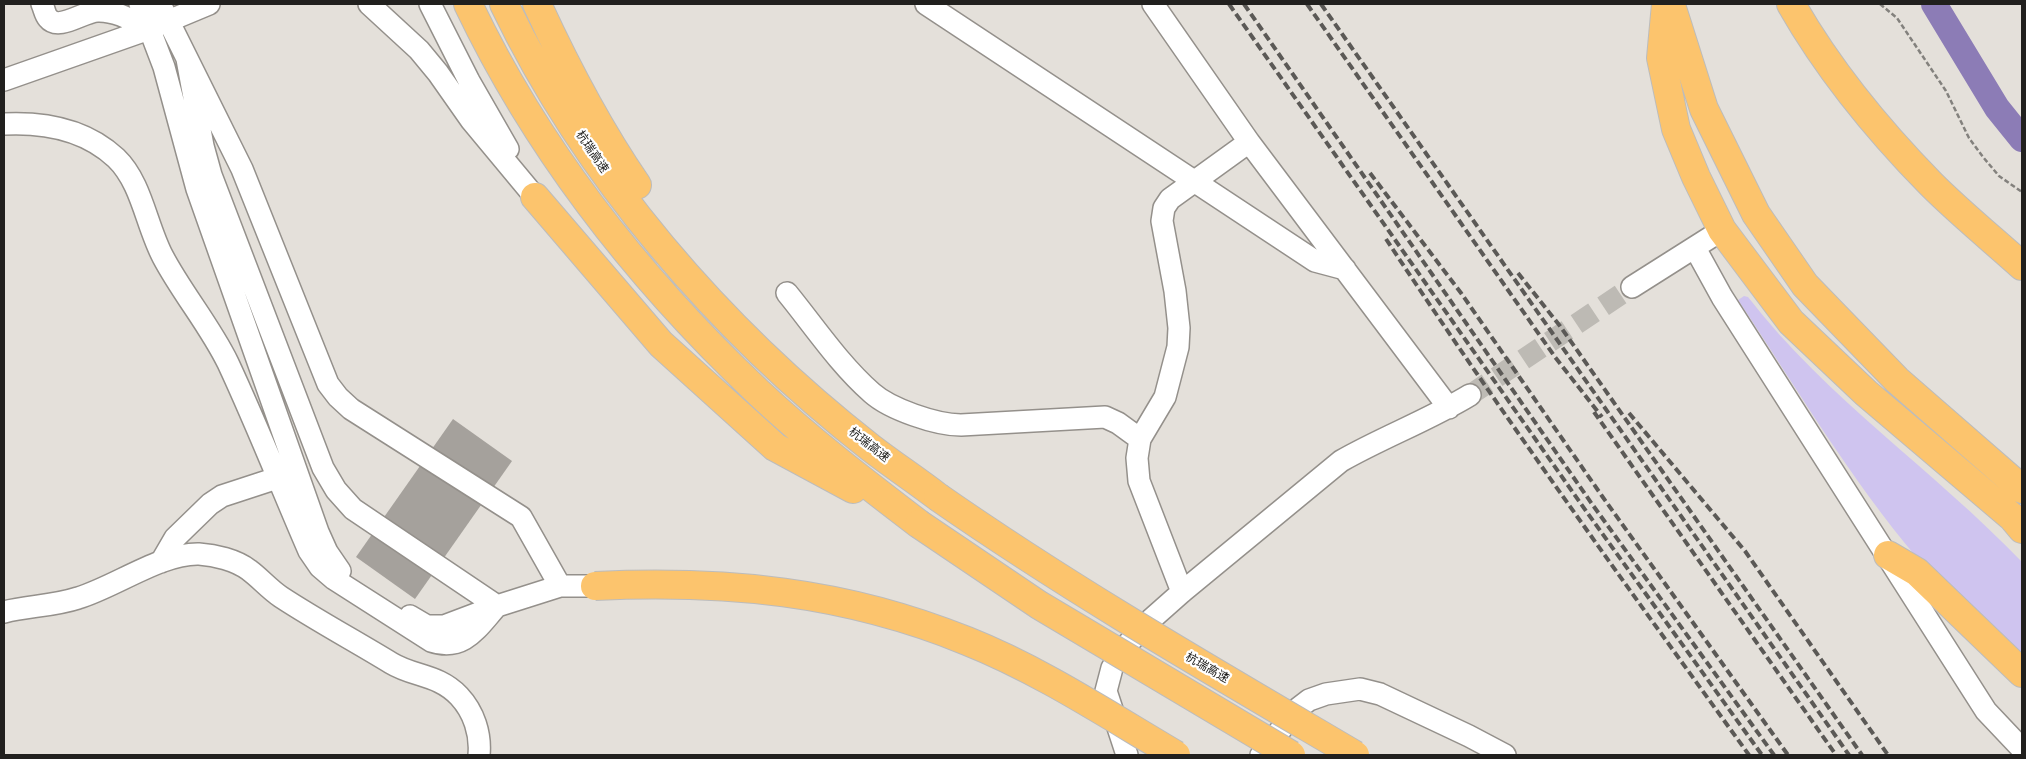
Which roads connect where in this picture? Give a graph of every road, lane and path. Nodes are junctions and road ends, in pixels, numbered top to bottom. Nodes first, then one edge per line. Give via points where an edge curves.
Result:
1 (42, 4) edge
2 (140, 4) edge
3 (209, 4) edge
4 (369, 4) edge
5 (430, 4) edge
6 (468, 4) edge
7 (504, 4) edge
8 (537, 4) edge
9 (926, 4) edge
10 (1153, 4) edge
11 (1666, 4) edge
12 (1671, 4) edge
13 (1791, 4) edge
14 (1880, 4) edge
15 (95, 7) edge
16 (159, 18) edge
17 (186, 59) junction
18 (4, 80) edge
19 (4, 124) edge
20 (1250, 142) junction
21 (1194, 182) junction
22 (2022, 192) edge
23 (535, 197) junction
24 (1722, 230) junction
25 (1695, 248) junction
26 (2022, 266) edge
27 (1345, 269) junction
28 (1632, 287) tunnel mouth
29 (787, 293) dead end
30 (749, 340) junction
31 (1470, 395) tunnel mouth
32 (1449, 408) junction
33 (1140, 439) junction
34 (277, 478) junction
35 (2022, 489) edge
36 (2019, 517) edge
37 (918, 524) junction
38 (1888, 555) junction
39 (161, 562) junction
40 (560, 586) junction
41 (595, 586) joint
42 (1182, 592) junction
43 (497, 606) junction
44 (4, 612) edge
45 (2022, 673) edge
46 (2022, 749) edge
47 (480, 755) edge
48 (1127, 755) edge
49 (1176, 755) edge
50 (1261, 755) edge
51 (1291, 755) edge
52 (1355, 755) edge
53 (1505, 755) edge

1 - 15 street via 48,18 60,23
2 - 16 street
3 - 16 street
4 - 23 street via 419,50 471,120
5 - 23 street
6 - 37 highway via 523,106 568,175 616,241 667,300 759,393
7 - 30 highway, 杭瑞高速 via 554,95 599,165 662,245
8 - 30 highway via 565,66 616,155
9 - 21 street
10 - 20 street
11 - 24 highway via 1661,58 1676,129
12 - 35 highway via 1704,109 1756,214 1805,285 1896,380
13 - 26 highway via 1810,36 1868,114 1932,184
14 - 22 path via 1897,18 1946,92 1969,138 1983,157 2000,176
15 - 16 street via 118,14
16 - 17 street
16 - 18 street
16 - 43 street via 164,67 197,189 327,552 346,578 427,626 444,626
17 - 40 street via 242,169 328,384 351,409 521,517
17 - 43 street via 211,174 323,468 353,509
19 - 34 street via 28,123 75,132 97,143 128,171 163,257 227,362
20 - 21 street
20 - 27 street
21 - 27 street via 1314,261
21 - 33 street via 1170,199 1164,208 1162,221 1175,291 1178,347 1165,397
23 - 37 highway via 661,344 775,447
24 - 25 street
24 - 36 highway via 1791,322 1866,393
25 - 28 street
25 - 38 street via 1722,297
27 - 32 street
29 - 33 street via 833,351 872,393 927,421 960,426 1105,418
30 - 52 highway, 杭瑞高速, bridge via 871,448 938,497 1124,619
31 - 32 street
32 - 42 street via 1341,461
33 - 42 street via 1137,458 1140,481
34 - 39 street via 222,496 210,504 175,538
34 - 43 street via 309,551 320,567 431,641 444,646 456,644 468,637
37 - 51 highway, bridge via 1047,610
38 - 45 highway via 1917,572
38 - 46 street via 1986,711
39 - 44 street via 80,598
39 - 47 street via 199,554 242,565 280,597 396,666 430,676 447,686 459,696 474,721
40 - 41 street
40 - 43 street
41 - 49 highway, bridge via 678,584 759,589 840,602 911,620 1017,664
42 - 48 street via 1146,623 1112,668 1106,691
50 - 53 street via 1296,710 1309,700 1326,694 1360,690 1380,694

